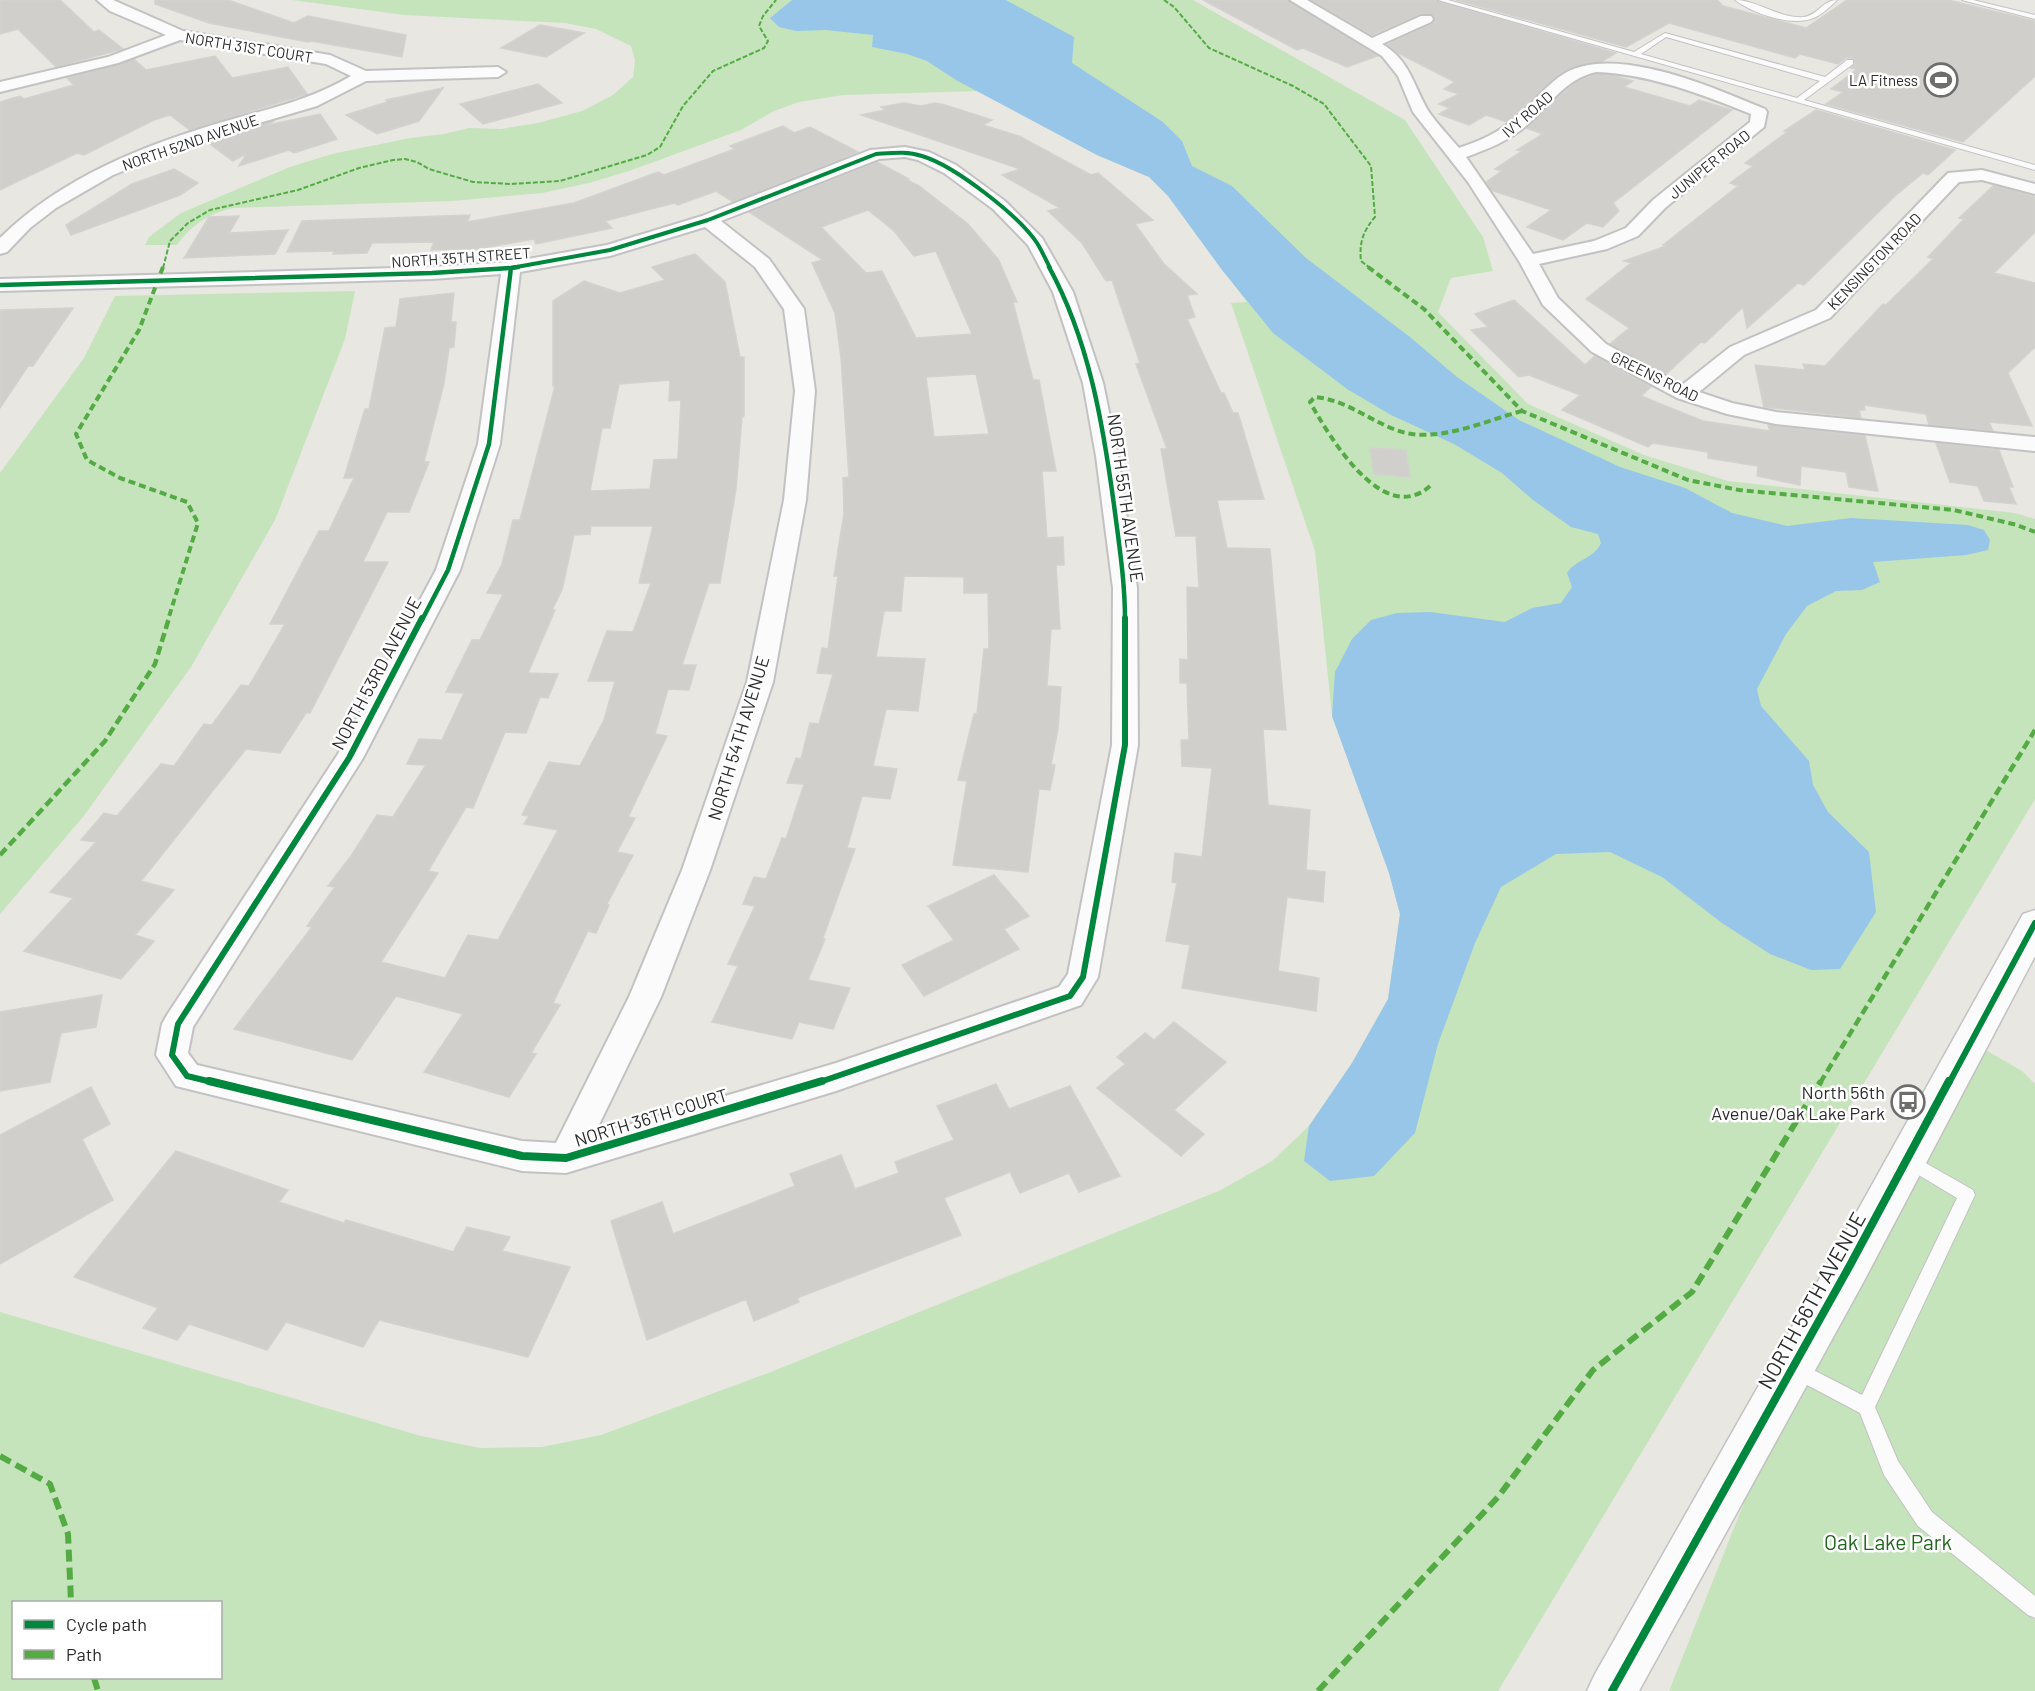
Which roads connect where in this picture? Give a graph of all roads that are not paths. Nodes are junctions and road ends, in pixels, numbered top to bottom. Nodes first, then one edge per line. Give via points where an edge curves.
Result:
1 (104, 0) edge
2 (1297, 0) edge
3 (1441, 0) edge
4 (1738, 0) edge
5 (1834, 0) edge
6 (1968, 0) edge
7 (2035, 17) edge
8 (1426, 19) dead end
9 (180, 35) junction
10 (1372, 43) junction
11 (1635, 55) junction
12 (1850, 62) dead end
13 (1594, 68) joint
14 (498, 72) dead end
15 (363, 76) junction
16 (1826, 80) junction
17 (0, 87) edge
18 (1798, 101) junction
19 (905, 152) joint
20 (1456, 155) junction
21 (2035, 168) edge
22 (2035, 189) edge
23 (708, 220) junction
24 (0, 248) edge
25 (1528, 261) junction
26 (511, 268) junction
27 (0, 285) edge
28 (1684, 394) junction
29 (2035, 444) edge
30 (2035, 923) edge
31 (1070, 996) joint
32 (172, 1055) joint
33 (566, 1158) junction
34 (1907, 1159) junction
35 (1792, 1368) junction
36 (1866, 1407) junction
37 (2035, 1608) edge
38 (1612, 1691) edge

1 - 9 street, NORTH 31ST COURT
2 - 10 street, GREENS ROAD
3 - 11 lane
4 - 5 lane via 1760,10 1802,19
6 - 7 lane
8 - 10 street
9 - 15 street, NORTH 31ST COURT via 330,60
9 - 17 street via 113,60
10 - 20 street, GREENS ROAD via 1387,53 1405,75 1421,112
11 - 16 lane via 1665,35
11 - 18 lane
12 - 16 lane
13 - 20 street, IVY ROAD via 1580,70 1568,78 1498,140
13 - 25 street, JUNIPER ROAD via 1624,69 1714,94 1759,112 1758,124 1659,204 1632,232 1600,245
14 - 15 street
15 - 24 street, NORTH 52ND AVENUE via 295,109 170,146 92,177 52,202
16 - 18 lane
18 - 21 lane
19 - 23 street, NORTH 35TH STREET via 876,154
19 - 31 street, NORTH 55TH AVENUE via 950,169 999,205 1036,242 1063,292 1095,393 1125,588 1125,745 1083,977
20 - 25 street, GREENS ROAD
22 - 28 street, KENSINGTON ROAD via 1982,175 1954,177 1823,314 1737,351
23 - 26 street, NORTH 35TH STREET via 610,250
23 - 33 street, NORTH 54TH AVENUE via 762,263 794,309 806,391 795,501 760,682 700,858 645,997
25 - 28 street, GREENS ROAD via 1550,301 1599,348
26 - 27 street, NORTH 35TH STREET
26 - 32 street, NORTH 53RD AVENUE via 489,444 448,570 349,758 178,1024
28 - 29 street, GREENS ROAD via 1776,418
30 - 34 street, NORTH 56TH AVENUE
31 - 33 street, NORTH 36TH COURT via 836,1077
32 - 33 street, NORTH 36TH COURT via 187,1076 522,1156
34 - 35 street, NORTH 56TH AVENUE
34 - 36 lane via 1967,1196
35 - 36 lane
35 - 38 street, NORTH 56TH AVENUE
36 - 37 lane via 1891,1468 1925,1519

